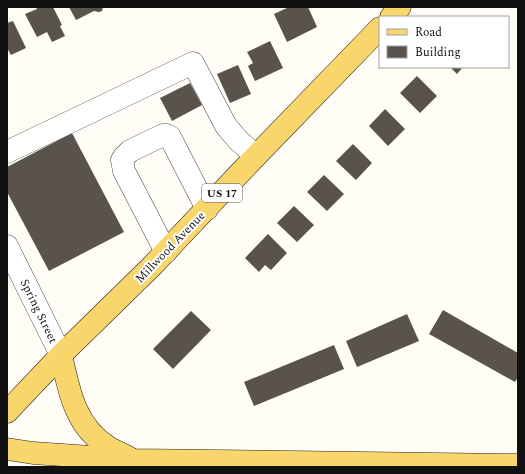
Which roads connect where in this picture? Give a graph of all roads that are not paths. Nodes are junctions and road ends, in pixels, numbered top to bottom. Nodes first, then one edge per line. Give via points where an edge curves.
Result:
1 (400, 7) edge
2 (391, 16) edge
3 (379, 29) edge
4 (7, 152) edge
5 (256, 156) junction
6 (207, 209) junction
7 (7, 246) edge
8 (166, 252) junction
9 (12, 268) edge
10 (60, 355) junction
11 (7, 412) edge
12 (7, 449) edge
13 (135, 460) junction
14 (518, 465) edge

1 - 2 main road
3 - 5 main road, Millwood Avenue / US 17
4 - 5 lane via 193,63 226,126
5 - 6 main road, Millwood Avenue / US 17
6 - 8 main road, Millwood Avenue / US 17
6 - 8 lane via 170,137 163,135 126,154 122,160 124,171
7 - 9 lane, Spring Street
8 - 10 main road, Millwood Avenue / US 17
9 - 10 lane, Spring Street
10 - 11 main road, Millwood Avenue / US 17
10 - 13 main road via 76,411 88,428 96,438 109,447
12 - 13 main road
13 - 14 main road

